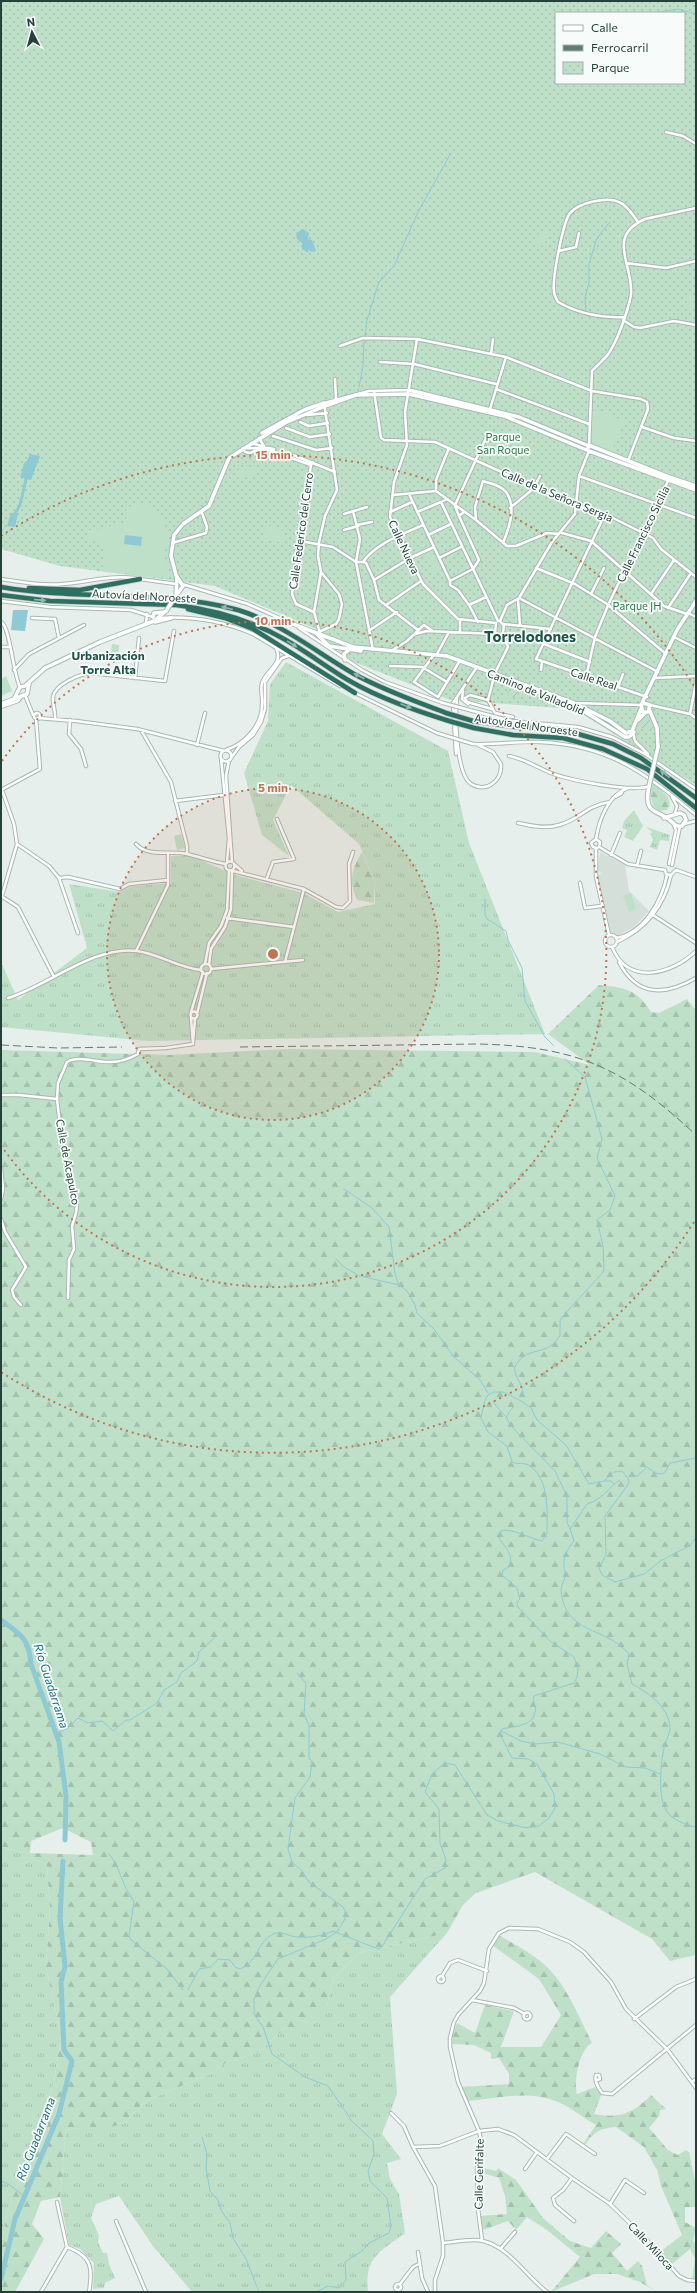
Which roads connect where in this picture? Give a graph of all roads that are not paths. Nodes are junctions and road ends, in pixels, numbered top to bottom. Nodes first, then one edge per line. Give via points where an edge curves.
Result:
1 (666, 132) dead end
2 (696, 144) edge
3 (696, 208) edge
4 (638, 222) junction
5 (579, 233) dead end
6 (559, 251) junction
7 (696, 261) edge
8 (626, 263) junction
9 (623, 319) junction
10 (696, 325) edge
11 (417, 339) junction
12 (493, 340) dead end
13 (340, 346) dead end
14 (491, 354) junction
15 (506, 357) junction
16 (380, 362) dead end
17 (414, 364) junction
18 (335, 379) dead end
19 (496, 384) dead end
20 (496, 389) junction
21 (592, 391) junction
22 (374, 392) junction
23 (409, 392) junction
24 (336, 400) junction
25 (324, 404) junction
26 (490, 409) junction
27 (327, 413) junction
28 (498, 413) junction
29 (307, 415) dead end
30 (300, 422) dead end
31 (328, 423) junction
32 (589, 424) junction
33 (642, 427) junction
34 (286, 428) dead end
35 (330, 434) junction
36 (272, 436) dead end
37 (259, 438) junction
38 (486, 438) dead end
39 (406, 441) junction
40 (696, 441) edge
41 (251, 443) junction
42 (263, 446) junction
43 (243, 448) junction
44 (332, 448) junction
45 (449, 448) junction
46 (256, 449) junction
47 (590, 449) junction
48 (274, 452) junction
49 (476, 460) junction
50 (628, 461) junction
51 (312, 463) junction
52 (335, 472) junction
53 (540, 476) dead end
54 (579, 476) junction
55 (668, 481) junction
56 (535, 486) junction
57 (696, 486) edge
58 (696, 490) edge
59 (436, 492) junction
60 (409, 494) junction
61 (393, 495) junction
62 (447, 499) junction
63 (412, 502) junction
64 (441, 502) junction
65 (455, 505) junction
66 (577, 506) junction
67 (657, 506) junction
68 (367, 507) dead end
69 (510, 508) junction
70 (353, 512) junction
71 (390, 512) junction
72 (417, 512) junction
73 (464, 512) junction
74 (202, 513) junction
75 (344, 514) dead end
76 (605, 514) junction
77 (459, 516) junction
78 (696, 518) edge
79 (476, 520) junction
80 (372, 522) dead end
81 (451, 524) junction
82 (423, 525) junction
83 (358, 526) junction
84 (344, 530) dead end
85 (560, 533) junction
86 (644, 533) junction
87 (428, 535) junction
88 (399, 536) junction
89 (300, 541) junction
90 (593, 542) junction
91 (172, 544) junction
92 (319, 544) junction
93 (503, 544) junction
94 (434, 547) junction
95 (461, 547) junction
96 (410, 558) junction
97 (439, 558) junction
98 (674, 560) junction
99 (356, 562) junction
100 (363, 562) junction
101 (536, 568) junction
102 (604, 568) dead end
103 (473, 569) junction
104 (625, 571) junction
105 (321, 572) junction
106 (691, 573) junction
107 (176, 575) junction
108 (696, 577) edge
109 (1, 579) edge
110 (140, 579) junction
111 (374, 580) junction
112 (421, 581) junction
113 (450, 581) junction
114 (168, 583) junction
115 (573, 583) junction
116 (180, 584) junction
117 (1, 587) edge
118 (177, 593) junction
119 (591, 594) junction
120 (651, 594) junction
121 (1, 595) edge
122 (486, 597) junction
123 (519, 598) junction
124 (1, 601) edge
125 (696, 601) edge
126 (177, 605) junction
127 (386, 605) junction
128 (469, 605) junction
129 (609, 606) junction
130 (668, 608) junction
131 (314, 612) junction
132 (397, 612) junction
133 (147, 614) junction
134 (687, 614) junction
135 (557, 616) junction
136 (153, 617) junction
137 (158, 617) junction
138 (696, 617) edge
139 (32, 618) dead end
140 (171, 618) junction
141 (460, 620) junction
142 (1, 622) edge
143 (478, 622) junction
144 (498, 622) junction
145 (144, 624) junction
146 (293, 624) junction
147 (503, 624) junction
148 (84, 625) dead end
149 (520, 625) junction
150 (135, 628) junction
151 (551, 629) junction
152 (320, 630) junction
153 (370, 630) junction
154 (418, 630) junction
155 (174, 631) dead end
156 (433, 631) junction
157 (449, 632) junction
158 (460, 632) junction
159 (317, 634) junction
160 (415, 634) junction
161 (495, 634) junction
162 (595, 637) junction
163 (674, 637) junction
164 (59, 638) junction
165 (139, 638) dead end
166 (502, 638) junction
167 (544, 644) junction
168 (1, 647) edge
169 (9, 647) junction
170 (276, 648) junction
171 (696, 648) edge
172 (349, 650) junction
173 (373, 650) junction
174 (390, 651) junction
175 (437, 654) junction
176 (666, 654) junction
177 (288, 656) junction
178 (433, 656) junction
179 (280, 658) junction
180 (345, 660) junction
181 (542, 661) junction
182 (459, 662) junction
183 (590, 662) junction
184 (390, 666) dead end
185 (424, 668) junction
186 (477, 668) junction
187 (14, 670) junction
188 (541, 670) dead end
189 (658, 672) junction
190 (494, 674) junction
191 (623, 674) dead end
192 (696, 676) edge
193 (586, 677) junction
194 (135, 678) junction
195 (655, 678) junction
196 (447, 682) junction
197 (696, 682) edge
198 (465, 685) junction
199 (20, 687) junction
200 (26, 687) junction
201 (618, 687) junction
202 (355, 693) junction
203 (22, 695) junction
204 (695, 696) edge
205 (647, 697) junction
206 (457, 698) junction
207 (488, 700) junction
208 (574, 703) junction
209 (1, 704) edge
210 (471, 704) junction
211 (30, 707) junction
212 (1, 708) edge
213 (646, 708) junction
214 (492, 710) junction
215 (38, 713) junction
216 (205, 713) dead end
217 (690, 714) junction
218 (33, 715) junction
219 (598, 716) junction
220 (513, 717) dead end
221 (696, 718) edge
222 (37, 719) junction
223 (48, 719) junction
224 (56, 719) junction
225 (70, 720) junction
226 (610, 721) junction
227 (608, 727) junction
228 (141, 730) junction
229 (633, 731) junction
230 (151, 732) junction
231 (252, 734) junction
232 (628, 735) junction
233 (146, 738) junction
234 (473, 744) junction
235 (197, 745) junction
236 (212, 748) junction
237 (225, 751) junction
238 (456, 754) dead end
239 (645, 754) junction
240 (508, 756) dead end
241 (221, 757) junction
242 (230, 759) junction
243 (652, 759) junction
244 (86, 766) dead end
245 (612, 786) junction
246 (620, 786) junction
247 (649, 786) junction
248 (630, 787) junction
249 (696, 788) edge
250 (1, 790) edge
251 (623, 790) junction
252 (668, 792) junction
253 (616, 794) junction
254 (225, 795) junction
255 (613, 798) junction
256 (696, 798) edge
257 (175, 801) junction
258 (610, 802) junction
259 (598, 804) junction
260 (606, 808) junction
261 (696, 808) edge
262 (674, 814) junction
263 (696, 815) edge
264 (664, 818) junction
265 (277, 819) dead end
266 (696, 821) edge
267 (518, 823) dead end
268 (673, 823) junction
269 (682, 825) junction
270 (620, 833) dead end
271 (596, 839) junction
272 (17, 844) junction
273 (136, 844) dead end
274 (597, 848) junction
275 (642, 851) dead end
276 (353, 852) dead end
277 (168, 853) junction
278 (187, 854) junction
279 (611, 856) junction
280 (226, 863) junction
281 (233, 863) junction
282 (671, 865) junction
283 (637, 866) junction
284 (665, 870) junction
285 (676, 870) junction
286 (231, 871) junction
287 (242, 872) junction
288 (669, 875) junction
289 (696, 876) edge
290 (59, 878) junction
291 (267, 878) junction
292 (168, 880) junction
293 (580, 883) dead end
294 (304, 889) junction
295 (1, 896) edge
296 (600, 906) junction
297 (653, 915) junction
298 (226, 918) junction
299 (294, 927) junction
300 (78, 933) dead end
301 (608, 935) junction
302 (616, 938) junction
303 (617, 942) junction
304 (696, 943) edge
305 (612, 947) junction
306 (136, 951) junction
307 (696, 951) edge
308 (303, 960) dead end
309 (618, 960) junction
310 (284, 962) junction
311 (205, 964) junction
312 (209, 965) junction
313 (211, 969) junction
314 (202, 971) junction
315 (207, 973) junction
316 (54, 977) junction
317 (696, 978) edge
318 (8, 998) dead end
319 (191, 1012) junction
320 (197, 1014) junction
321 (193, 1019) junction
322 (1, 1096) edge
323 (57, 1099) junction
324 (1, 1168) edge
325 (1, 1199) edge
326 (1, 1219) edge
327 (68, 1298) dead end
328 (21, 1305) dead end
329 (487, 1971) junction
330 (442, 1976) dead end
331 (696, 1979) edge
332 (472, 2000) junction
333 (525, 2014) dead end
334 (634, 2019) junction
335 (696, 2025) edge
336 (668, 2050) junction
337 (696, 2079) edge
338 (597, 2080) dead end
339 (692, 2082) junction
340 (696, 2088) edge
341 (391, 2113) dead end
342 (479, 2130) junction
343 (412, 2147) junction
344 (537, 2152) junction
345 (595, 2154) dead end
346 (547, 2159) junction
347 (525, 2169) dead end
348 (572, 2178) junction
349 (644, 2193) dead end
350 (57, 2202) dead end
351 (610, 2204) junction
352 (116, 2221) dead end
353 (574, 2221) dead end
354 (515, 2232) dead end
355 (482, 2240) junction
356 (443, 2243) junction
357 (67, 2247) junction
358 (502, 2248) junction
359 (418, 2252) dead end
360 (419, 2264) junction
361 (696, 2281) edge
362 (400, 2284) dead end
363 (42, 2292) edge
364 (89, 2292) edge
365 (146, 2292) edge
366 (428, 2292) edge
367 (434, 2292) edge
368 (547, 2292) edge

1 - 2 street via 683,136
3 - 4 street
4 - 6 street via 619,202 585,203 574,208 569,214
4 - 8 street via 627,233 625,239 622,250
5 - 6 street via 576,247
6 - 9 street via 554,290 558,302 584,313
7 - 8 street via 666,268
8 - 9 street via 631,284
9 - 10 street via 640,328 674,321
9 - 21 street via 608,354 592,371
11 - 13 street via 363,338
11 - 14 street
11 - 17 street, Calle Nueva
12 - 14 street
14 - 15 street
15 - 20 street
15 - 21 street
16 - 17 street
17 - 19 street
17 - 23 street, Calle Nueva
18 - 24 street
20 - 26 street
20 - 32 street
21 - 32 street
21 - 33 street via 644,400 648,410
22 - 23 street
22 - 24 street
22 - 39 street, Calle de la Señora Sergia via 381,438
23 - 26 street
23 - 28 street
23 - 39 street, Calle Nueva via 405,412
24 - 25 street
25 - 27 street
25 - 37 street
25 - 41 street via 282,421
26 - 28 street
27 - 29 street
27 - 31 street
28 - 47 street
30 - 31 street via 308,426
31 - 35 street
32 - 47 street
33 - 40 street via 674,438
33 - 50 street
34 - 35 street via 310,437
35 - 44 street
36 - 44 street via 316,450
37 - 41 street
37 - 42 street
38 - 49 street
39 - 45 street, Calle de la Señora Sergia via 435,442
39 - 61 street, Calle Nueva via 394,482
41 - 42 street
41 - 43 street
42 - 46 street
42 - 48 street via 274,449
43 - 46 street
43 - 74 street via 226,464 213,501
44 - 52 street
45 - 49 street, Calle de la Señora Sergia
45 - 59 street via 436,480
46 - 48 street via 263,448
47 - 50 street
47 - 54 street
47 - 55 street
48 - 51 street via 292,457 293,455
49 - 56 street, Calle de la Señora Sergia
49 - 65 street
50 - 57 street
51 - 52 street
51 - 89 street, Calle Federico del Cerro
52 - 92 street via 337,490 325,516
53 - 56 street
54 - 66 street
54 - 67 street
55 - 58 street
55 - 67 street, Calle Francisco Sicilia
56 - 66 street, Calle de la Señora Sergia
56 - 69 street
59 - 60 street
59 - 62 street
60 - 61 street
60 - 63 street
61 - 71 street, Calle Nueva
62 - 64 street
62 - 65 street
63 - 71 street
63 - 72 street
64 - 72 street
64 - 81 street
65 - 73 street
65 - 77 street
66 - 76 street, Calle de la Señora Sergia
66 - 85 street via 575,514
67 - 78 street
67 - 86 street, Calle Francisco Sicilia
68 - 70 street
69 - 79 street via 506,492 483,481 475,506
69 - 93 street via 512,522
70 - 75 street
70 - 83 street
71 - 88 street, Calle Nueva
72 - 82 street
73 - 77 street
73 - 79 street
74 - 91 street via 183,524 174,534
74 - 91 street via 207,527 206,532
76 - 86 street, Calle de la Señora Sergia
76 - 90 street
77 - 103 street via 479,560
79 - 93 street
80 - 83 street
81 - 87 street
81 - 95 street
82 - 87 street
82 - 88 street
83 - 84 street
83 - 99 street via 360,539
85 - 90 street via 586,538
85 - 93 street via 547,533 511,547
85 - 101 street
86 - 98 street, Calle de la Señora Sergia via 653,538
86 - 104 street, Calle Francisco Sicilia
87 - 94 street
88 - 96 street, Calle Nueva
88 - 100 street via 385,543
89 - 92 street
89 - 131 street, Calle Federico del Cerro via 292,600
90 - 104 street
90 - 115 street
91 - 107 street via 171,556
92 - 99 street via 333,547
92 - 105 street
94 - 96 street
94 - 97 street
95 - 97 street
95 - 103 street
96 - 111 street
96 - 112 street, Calle Nueva
97 - 113 street
98 - 106 street, Calle de la Señora Sergia
98 - 120 street
99 - 100 street
99 - 153 street
100 - 111 street via 366,563
101 - 115 street
101 - 123 street
102 - 119 street
103 - 113 street
103 - 122 street
104 - 120 street
104 - 129 street, Calle Francisco Sicilia
105 - 131 street
105 - 152 street via 339,594 342,604 336,624
106 - 108 street, Calle de la Señora Sergia
106 - 130 street
107 - 114 street via 174,581
107 - 116 street
109 - 110 street via 50,584 116,576
110 - 114 street
110 - 117 highway via 74,590
111 - 127 street via 379,600
112 - 127 street
112 - 141 street, Calle Nueva
113 - 128 street via 450,585 458,590
114 - 116 street
115 - 119 street
115 - 135 street
116 - 118 street
116 - 118 street
116 - 146 street via 248,604
256 -> 117 highway, Autovía del Noroeste, bridge via 641,758 613,744 564,730 473,721 446,712 381,688 287,632 240,611 194,600 51,593
118 - 137 street, bridge via 166,611
119 - 129 street
120 - 130 street
121 -> 126 highway, Autovía del Noroeste via 50,601
122 - 128 street
122 - 144 street
123 - 135 street
123 - 144 street via 507,605
123 - 149 street
124 - 133 street via 50,607 131,610
125 - 134 street
126 - 202 highway via 254,629
126 -> 261 highway, Autovía del Noroeste, bridge via 212,611 260,627 354,683 411,708 449,721 513,735 562,738 603,749 647,770
127 - 132 street
128 - 143 street
129 - 162 street, Calle Francisco Sicilia
129 - 176 street
130 - 134 street
131 - 152 street
132 - 153 street
132 - 154 street
133 - 136 street
133 - 145 street
134 - 138 street
134 - 163 street
135 - 151 street
135 - 162 street
136 - 137 street
136 - 145 street
137 - 140 street
137 - 145 street
139 - 164 street via 54,619
140 - 150 street
140 - 170 street via 229,624 253,634
141 - 143 street
141 - 158 street
142 - 169 street via 6,627
143 - 144 street
144 - 147 street
144 - 161 street
145 - 150 street
146 - 159 street
146 - 180 street
147 - 149 street
147 - 166 street
148 - 164 street
149 - 151 street
150 - 200 street via 45,668
151 - 167 street
152 - 159 street
153 - 173 street
154 - 156 street via 426,625
154 - 160 street
155 - 194 street via 165,681
156 - 157 street
156 - 160 street
157 - 158 street
157 - 175 street
158 - 161 street
159 - 172 street via 330,646
159 - 173 street via 352,648
160 - 174 street
161 - 166 street
162 - 183 street, Calle Francisco Sicilia
162 - 189 street
163 - 171 street
163 - 176 street
164 - 187 street via 29,654
165 - 194 street
166 - 190 street via 508,647
167 - 181 street, Calle Real via 536,659
167 - 183 street
168 - 169 street
169 - 187 street
170 - 177 street
170 - 179 street
172 - 178 street
172 - 180 street via 344,654
173 - 174 street
174 - 175 street
175 - 186 street
176 - 189 street
177 - 179 street
177 - 202 street
178 - 182 street
178 - 185 street
179 - 231 street via 262,685 262,709
180 - 239 street, bridge via 385,682 443,703 512,721 578,727 612,737
181 - 188 street
181 - 193 street, Calle Real
182 - 186 street
182 - 196 street
183 - 193 street, Calle Francisco Sicilia
184 - 185 street
185 - 196 street
185 - 196 street via 414,682 438,697
186 - 190 street, Camino de Valladolid
186 - 198 street
187 - 199 street
189 - 195 street
190 - 207 street
190 - 208 street, Camino de Valladolid
190 - 219 street, Camino de Valladolid
191 - 201 street
192 - 195 street
193 - 201 street, Calle Real
194 - 224 street via 91,673 80,676 54,692
195 - 205 street
197 - 204 street
198 - 206 street
198 - 210 street via 462,699
199 - 200 street
199 - 203 street
200 - 203 street
201 - 205 street, Calle Real
202 - 234 street, bridge via 437,733
203 - 209 street
203 - 211 street
203 - 212 street via 18,701
204 - 217 street
205 - 213 street
206 - 234 street via 459,744 464,775 474,786 488,786 500,775 500,760 489,749
206 - 238 street via 453,709
207 - 210 street via 468,695 466,701
207 - 214 street
208 - 213 street
208 - 219 street, Camino de Valladolid
210 - 214 street
211 - 215 street
211 - 218 street
213 - 217 street via 657,707
213 - 229 street
213 - 247 street, bridge via 656,728 658,747
214 - 220 street via 499,715
215 - 218 street
215 - 222 street
215 - 223 street
216 - 235 street
217 - 221 street
218 - 222 street
219 - 226 street, Camino de Valladolid
219 - 227 street, Camino de Valladolid
222 - 223 street
222 - 250 street via 40,769
223 - 224 street
224 - 225 street
225 - 228 street
225 - 244 street via 69,734 81,749
226 - 227 street
226 - 232 street, Camino de Valladolid
227 - 232 street, Camino de Valladolid via 625,737
228 - 230 street
228 - 233 street
229 - 232 street
229 - 243 street via 635,741
230 - 233 street
230 - 235 street
231 - 237 street
231 - 242 street
232 - 239 street
233 - 257 street via 171,782
234 - 252 street via 539,742 582,748 627,764
235 - 236 street
236 - 237 street
236 - 241 street
237 - 241 street
237 - 242 street via 230,753
239 - 243 street
240 - 245 street via 522,758 565,778
241 - 242 street via 225,761
241 - 254 street
242 - 281 street via 226,776
243 - 249 street
245 - 246 street
245 - 253 street
246 - 248 street
246 - 251 street
247 - 248 street
247 - 264 street via 649,805
248 - 251 street
250 - 272 street via 14,824
251 - 253 street
251 - 255 street
252 - 262 street via 676,803
252 - 263 street
253 - 255 street
254 - 257 street
254 - 280 street via 229,838
255 - 258 street
257 - 278 street
258 - 259 street
258 - 260 street
259 - 260 street
259 - 267 street via 558,826
260 - 271 street
262 - 264 street
262 - 268 street
262 - 269 street via 684,815 686,820
264 - 268 street
265 - 291 street via 294,859 273,862
266 - 269 street
268 - 269 street
268 - 282 street via 676,830
269 - 282 street
270 - 279 street
271 - 274 street via 600,842
271 - 274 street via 592,844
272 - 290 street via 49,866
272 - 295 street
273 - 277 street via 144,850
274 - 279 street
274 - 296 street via 596,877
275 - 283 street
276 - 294 street via 349,864 350,901 346,907 336,907
277 - 278 street
277 - 292 street
278 - 280 street
279 - 283 street
280 - 281 street
280 - 286 street
281 - 286 street
281 - 287 street
282 - 284 street
282 - 285 street
283 - 284 street
284 - 288 street
285 - 288 street
285 - 289 street
286 - 287 street
286 - 298 street
287 - 291 street
288 - 297 street via 662,900
288 - 302 street via 658,902 645,921
290 - 292 street via 68,877 120,889 129,884
290 - 300 street
291 - 294 street
292 - 306 street via 163,897
293 - 296 street via 585,908
294 - 299 street
295 - 316 street via 18,907
296 - 301 street
297 - 303 street via 638,931
297 - 304 street
298 - 299 street
298 - 311 street via 209,943
298 - 312 street via 211,949
299 - 310 street
301 - 302 street
301 - 305 street via 605,943
302 - 303 street
303 - 305 street
305 - 309 street
306 - 314 street
306 - 316 street via 106,954
307 - 309 street via 676,965 654,972 635,971
308 - 310 street
309 - 317 street via 634,982 650,990 670,989
310 - 313 street
311 - 312 street
311 - 314 street
312 - 313 street
313 - 315 street
314 - 315 street
314 - 319 street
315 - 320 street
316 - 318 street
319 - 320 street
319 - 321 street
320 - 321 street
321 - 323 street, Calle de Acapulco via 193,1044 139,1049 138,1054 126,1060 111,1062 70,1060 58,1083
322 - 323 street
323 - 327 street, Calle de Acapulco via 62,1142 77,1204 72,1226 74,1249 69,1260
324 - 325 street
326 - 328 street via 5,1232 26,1267 12,1290 14,1298
329 - 330 street via 458,1960 450,1963
329 - 332 street, Calle Gerifalte via 480,1991
329 - 334 street, Calle Gerifalte via 489,1948 499,1933 509,1928 522,1927 552,1933 584,1952 611,1982
331 - 334 street via 676,1987
332 - 333 street via 514,2008
332 - 342 street, Calle Gerifalte via 454,2022 450,2047 462,2094
334 - 336 street, Calle Gerifalte
335 - 336 street
336 - 338 street via 612,2094 602,2093 597,2088
336 - 339 street, Calle Gerifalte
337 - 339 street
339 - 340 street, Calle Gerifalte
341 - 343 street via 404,2126
342 - 343 street, Calle Miloca via 440,2146
342 - 344 street, Calle Miloca via 498,2129 514,2135
342 - 355 street, Calle Gerifalte via 481,2140 477,2168 478,2209
343 - 356 street via 435,2186
344 - 346 street, Calle Miloca
344 - 347 street
345 - 346 street via 566,2134
346 - 348 street, Calle Miloca
348 - 351 street, Calle Miloca
348 - 353 street via 553,2198 555,2205
349 - 351 street via 625,2180
350 - 357 street
351 - 361 street, Calle Miloca via 679,2276
352 - 365 street
354 - 358 street
355 - 356 street
355 - 358 street
356 - 367 street via 443,2256
357 - 363 street
357 - 364 street via 78,2251 89,2263 92,2277
358 - 368 street via 532,2281
359 - 360 street
360 - 362 street via 413,2267
360 - 366 street

